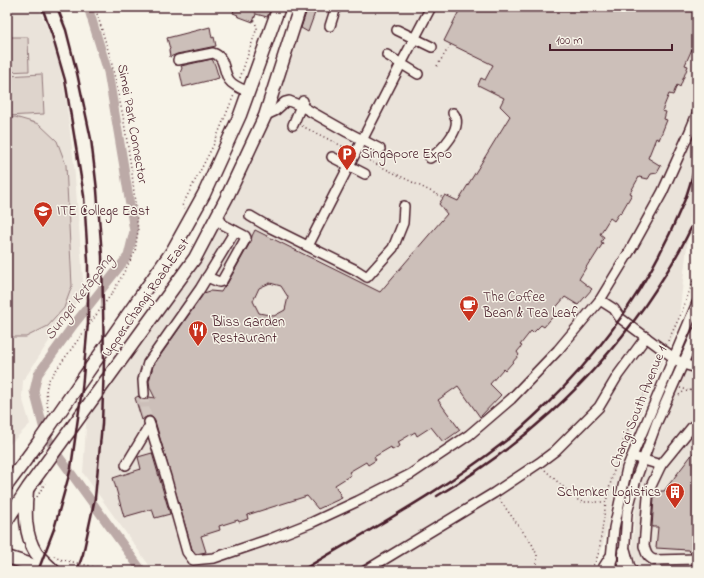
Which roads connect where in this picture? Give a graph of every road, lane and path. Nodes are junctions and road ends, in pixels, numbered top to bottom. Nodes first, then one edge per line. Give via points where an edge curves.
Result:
1 (95, 7) edge
2 (257, 7) edge
3 (279, 7) edge
4 (300, 7) edge
5 (336, 7) edge
6 (431, 7) edge
7 (330, 26) dead end
8 (397, 30) dead end
9 (414, 39) junction
10 (451, 44) dead end
11 (432, 47) dead end
12 (387, 55) dead end
13 (178, 60) dead end
14 (401, 64) junction
15 (437, 66) dead end
16 (418, 74) dead end
17 (237, 86) junction
18 (249, 92) junction
19 (302, 103) junction
20 (453, 113) dead end
21 (697, 114) edge
22 (264, 116) junction
23 (293, 125) dead end
24 (362, 140) junction
25 (380, 149) dead end
26 (332, 157) dead end
27 (430, 158) dead end
28 (349, 166) junction
29 (365, 174) dead end
30 (404, 206) dead end
31 (194, 212) junction
32 (218, 215) junction
33 (250, 216) dead end
34 (234, 233) junction
35 (207, 234) junction
36 (308, 246) junction
37 (697, 271) edge
38 (207, 277) junction
39 (598, 302) junction
40 (697, 303) edge
41 (697, 332) edge
42 (646, 337) junction
43 (668, 341) dead end
44 (674, 358) junction
45 (683, 364) junction
46 (697, 368) edge
47 (680, 388) dead end
48 (689, 391) dead end
49 (144, 394) tunnel mouth
50 (52, 414) junction
51 (697, 424) edge
52 (632, 457) junction
53 (643, 459) junction
54 (538, 463) junction
55 (126, 465) dead end
56 (661, 465) junction
57 (45, 483) dead end
58 (7, 485) edge
59 (28, 488) junction
60 (494, 493) junction
61 (35, 502) dead end
62 (606, 502) dead end
63 (7, 520) edge
64 (624, 551) junction
65 (50, 554) dead end
66 (7, 557) edge
67 (611, 558) junction
68 (697, 559) edge
69 (52, 571) edge
70 (112, 571) edge
71 (365, 571) edge
72 (537, 571) edge
73 (603, 571) edge
74 (611, 571) edge
75 (623, 571) edge
76 (631, 571) edge

1 - 50 path, Simei Park Connector via 111,60 123,116 138,231 135,252 113,292 48,381 46,390
2 - 17 path via 254,20 256,28
3 - 18 main road, Upper Changi Road East
4 - 22 main road, Upper Changi Road East
5 - 7 street
6 - 9 street
8 - 9 street
9 - 11 street
9 - 14 street
10 - 15 path
12 - 14 street
13 - 17 street via 216,54 221,59 230,81
14 - 16 street
14 - 24 street
17 - 18 street
17 - 31 path via 213,146 182,206
18 - 31 main road, Upper Changi Road East
19 - 22 street via 285,102
19 - 23 street
19 - 24 street
20 - 27 street via 456,116 454,130 446,144
21 - 39 street via 662,193
22 - 32 main road, Upper Changi Road East
24 - 25 street
24 - 28 street
26 - 28 street
28 - 29 street
28 - 36 street
30 - 36 street via 404,224 393,248 378,260 367,277
31 - 50 main road, Upper Changi Road East via 173,250
32 - 34 street via 222,224
32 - 35 main road, Upper Changi Road East
33 - 36 street
34 - 35 street via 221,229
34 - 38 street
34 - 38 street via 246,238 222,281
35 - 59 main road, Upper Changi Road East via 195,258
37 - 43 path
38 - 49 street via 148,363 143,380
39 - 42 street via 614,309 620,318
39 - 55 street via 558,350 511,399 469,435 417,469 358,501 270,540 214,558 193,560 187,552 150,423
40 - 44 street, Changi South Avenue 1
41 - 45 street, Changi South Avenue 1
42 - 44 street
42 - 54 street via 618,375 599,407 555,451
44 - 45 street
44 - 52 street, Changi South Avenue 1
45 - 46 street
45 - 53 street, Changi South Avenue 1
47 - 48 path
50 - 58 main road, Upper Changi Road East via 38,443
51 - 56 street
52 - 53 street
52 - 67 street, Changi South Avenue 1 via 627,468 614,528
53 - 56 street
53 - 64 street, Changi South Avenue 1 via 627,513
54 - 60 street
54 - 62 path via 576,499 582,502
56 - 68 street via 648,497 644,546 646,553 654,560
57 - 61 path
59 - 63 main road, Upper Changi Road East
59 - 69 main road via 25,512 30,542
60 - 71 street
60 - 72 path via 532,544 537,555
64 - 75 street, Changi South Avenue 1
64 - 76 main road
65 - 70 path via 59,559
66 - 69 main road
67 - 73 main road
67 - 74 street, Changi South Avenue 1

